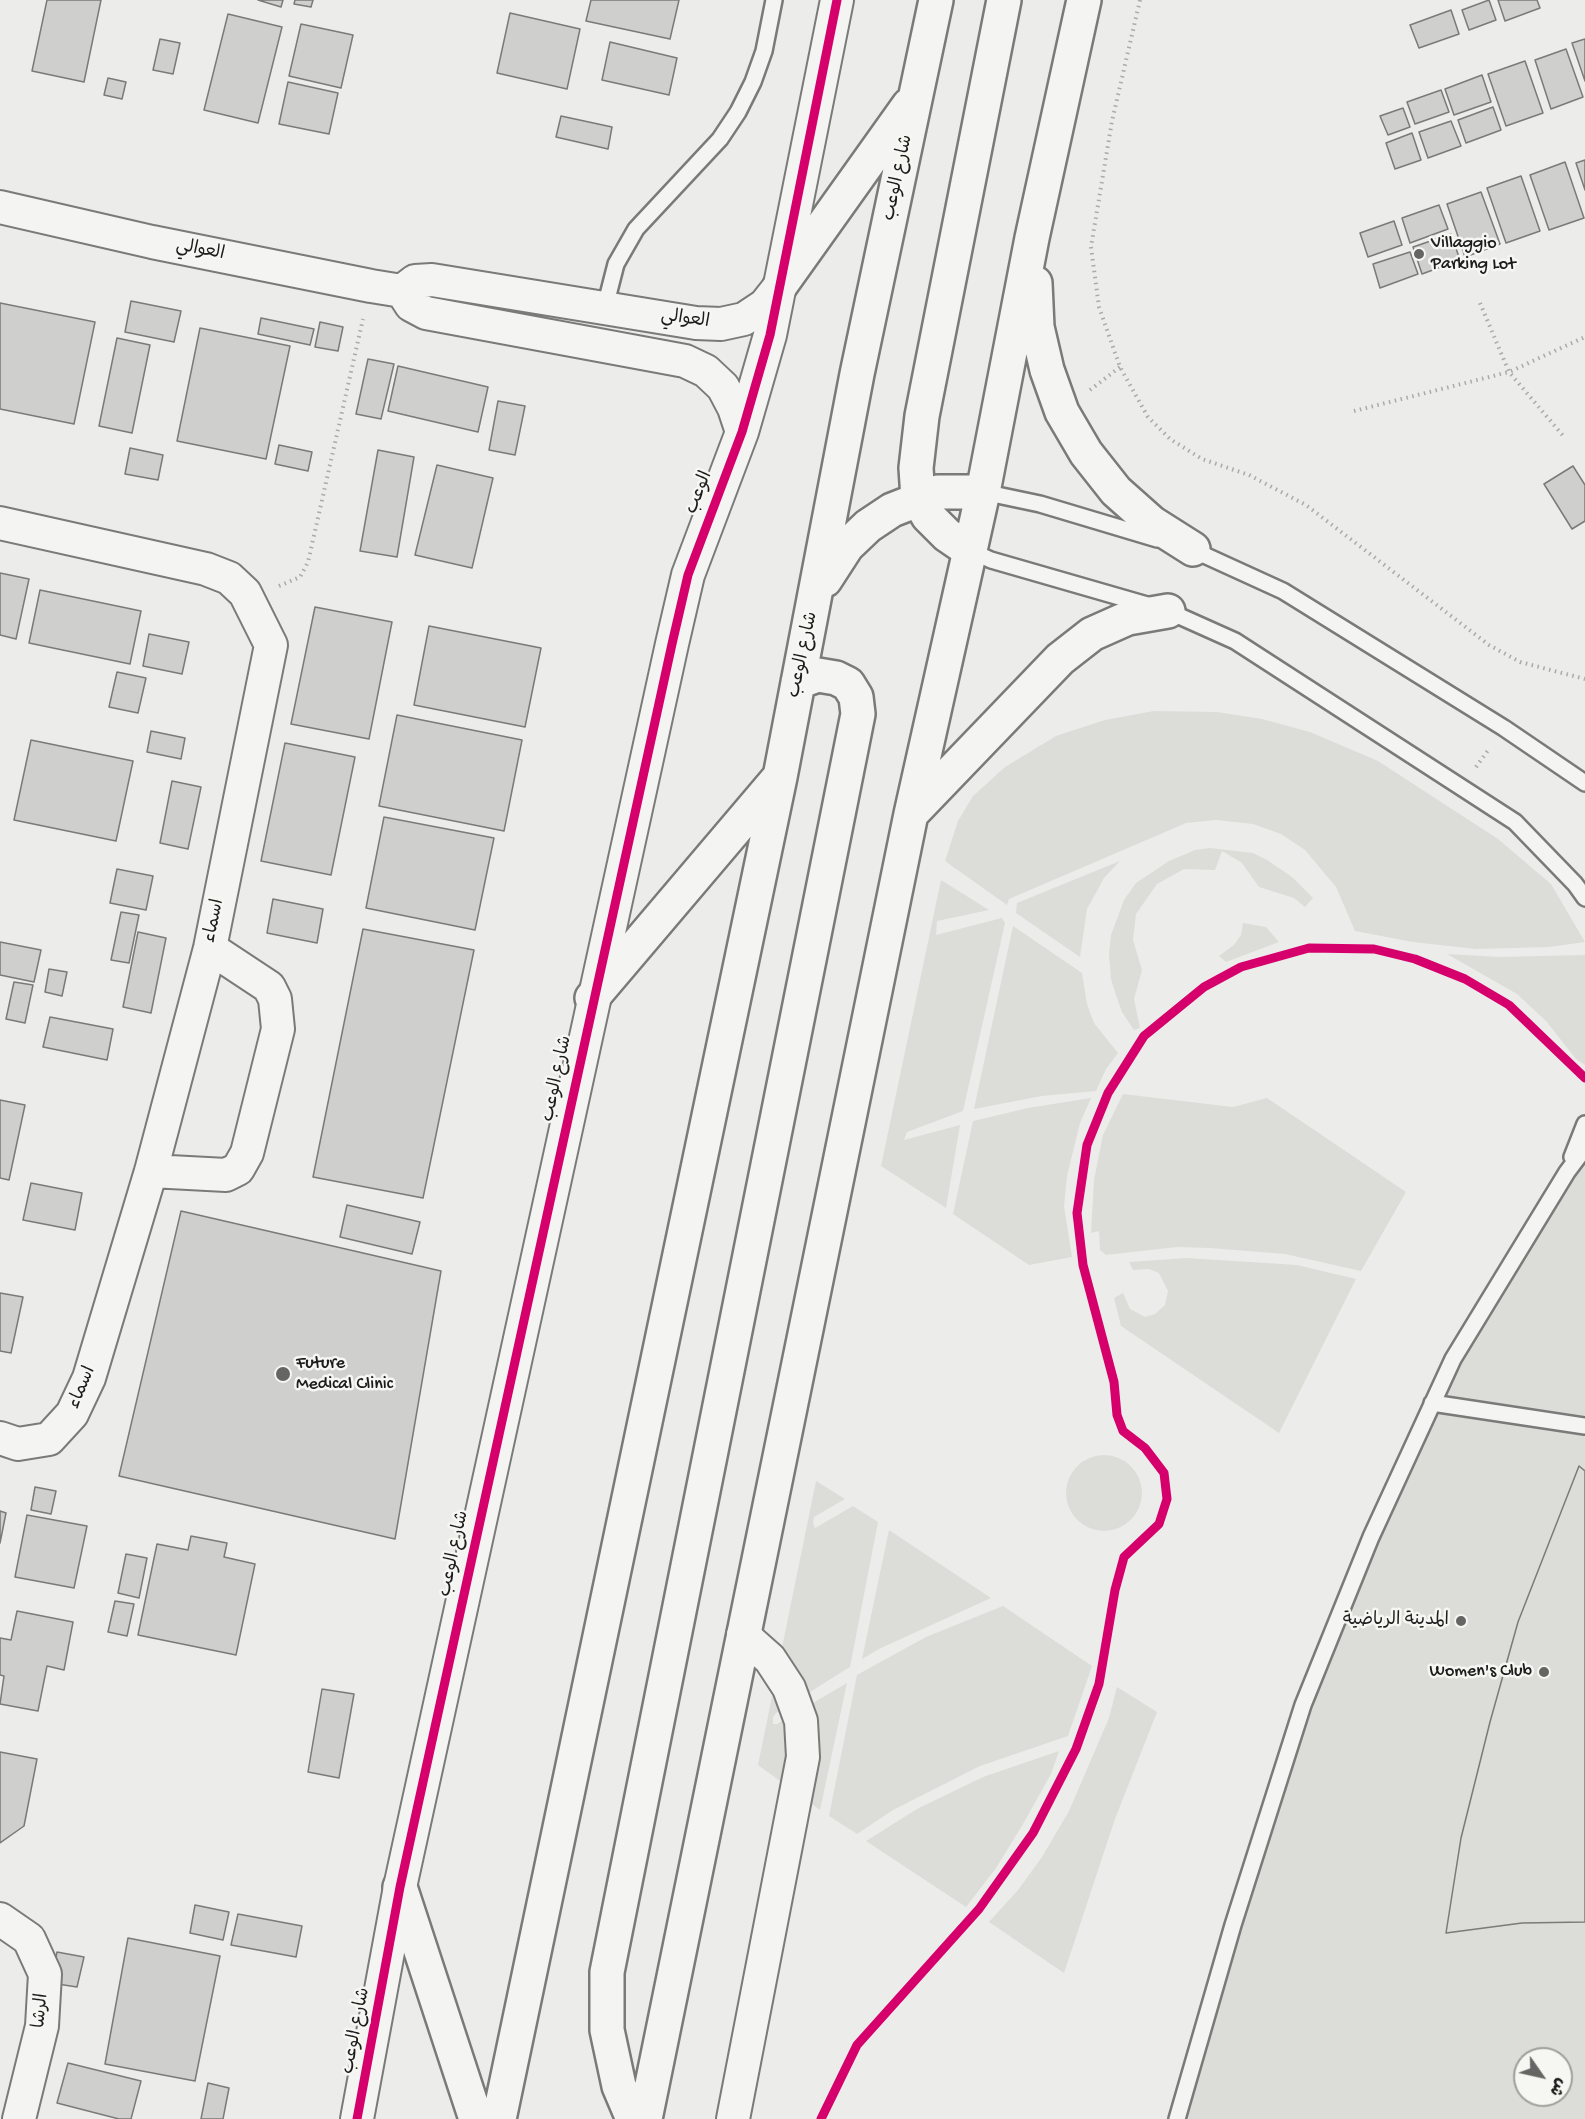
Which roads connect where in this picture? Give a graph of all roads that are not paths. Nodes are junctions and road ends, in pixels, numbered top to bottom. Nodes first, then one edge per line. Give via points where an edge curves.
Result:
1 (774, 0) edge
2 (837, 0) edge
3 (936, 0) edge
4 (1004, 0) edge
5 (1084, 0) edge
6 (917, 94) junction
7 (0, 207) edge
8 (1032, 238) junction
9 (780, 286) junction
10 (402, 291) junction
11 (605, 307) junction
12 (742, 432) junction
13 (982, 492) junction
14 (918, 498) junction
15 (0, 523) edge
16 (1193, 549) junction
17 (969, 550) junction
18 (816, 596) junction
19 (1168, 611) junction
20 (798, 682) junction
21 (780, 777) junction
22 (1585, 783) edge
23 (911, 814) junction
24 (1585, 898) edge
25 (210, 948) junction
26 (592, 998) junction
27 (1585, 1124) edge
28 (1585, 1148) edge
29 (151, 1171) junction
30 (1567, 1172) junction
31 (1432, 1403) junction
32 (1585, 1426) edge
33 (0, 1438) edge
34 (743, 1635) junction
35 (400, 1887) junction
36 (0, 1920) edge
37 (738, 2115) edge
38 (18, 2119) edge
39 (357, 2119) edge
40 (476, 2119) edge
41 (499, 2119) edge
42 (633, 2119) edge
43 (645, 2119) edge
44 (1177, 2119) edge

1 - 11 lane via 764,51 738,112 720,139 636,229 616,264
2 - 9 street, الوعب
3 - 6 main road, شارع الوعب
4 - 14 main road via 922,416 916,468
5 - 8 main road
6 - 9 main road
6 - 18 main road, شارع الوعب
7 - 10 street, العوالي via 152,242
8 - 13 main road
8 - 16 main road via 1037,327 1062,411 1086,453 1116,491 1152,523
9 - 11 street, العوالي via 765,305 744,318 721,324
9 - 12 street, الوعب via 758,384
10 - 11 street, العوالي via 415,281 432,280
10 - 12 street via 411,305 426,313 684,361 706,371 723,387
12 - 26 street, الوعب via 688,575
13 - 14 main road via 938,492
13 - 16 lane via 1040,504
13 - 17 main road
14 - 17 main road via 928,516
14 - 18 main road via 867,526 847,546
15 - 25 street, اسماء via 206,570 229,578 245,592 271,645
16 - 22 lane via 1283,591
17 - 19 lane via 991,560
17 - 23 main road
18 - 20 main road, شارع الوعب
19 - 23 main road via 1119,622 1092,634 1060,659
19 - 24 lane via 1235,641 1515,822
20 - 21 main road, شارع الوعب
20 - 42 main road via 818,675 848,684 856,697 858,714 607,1972 607,2030 619,2086
21 - 26 main road
21 - 41 main road, شارع الوعب
23 - 34 main road
25 - 29 street, اسماء
25 - 29 street via 269,987 275,999 278,1029 247,1153 238,1169 226,1175
26 - 35 street, شارع الوعب
27 - 30 lane
28 - 30 lane
29 - 33 street, اسماء via 89,1378 72,1414 49,1439 18,1444
30 - 31 lane via 1453,1359
31 - 32 lane
31 - 44 lane via 1371,1537 1303,1705
34 - 37 street via 770,1659 789,1688 801,1721 803,1757
34 - 43 main road
35 - 39 street, شارع الوعب
35 - 40 main road
36 - 38 street, الرشا via 29,1939 45,1974 42,2026

